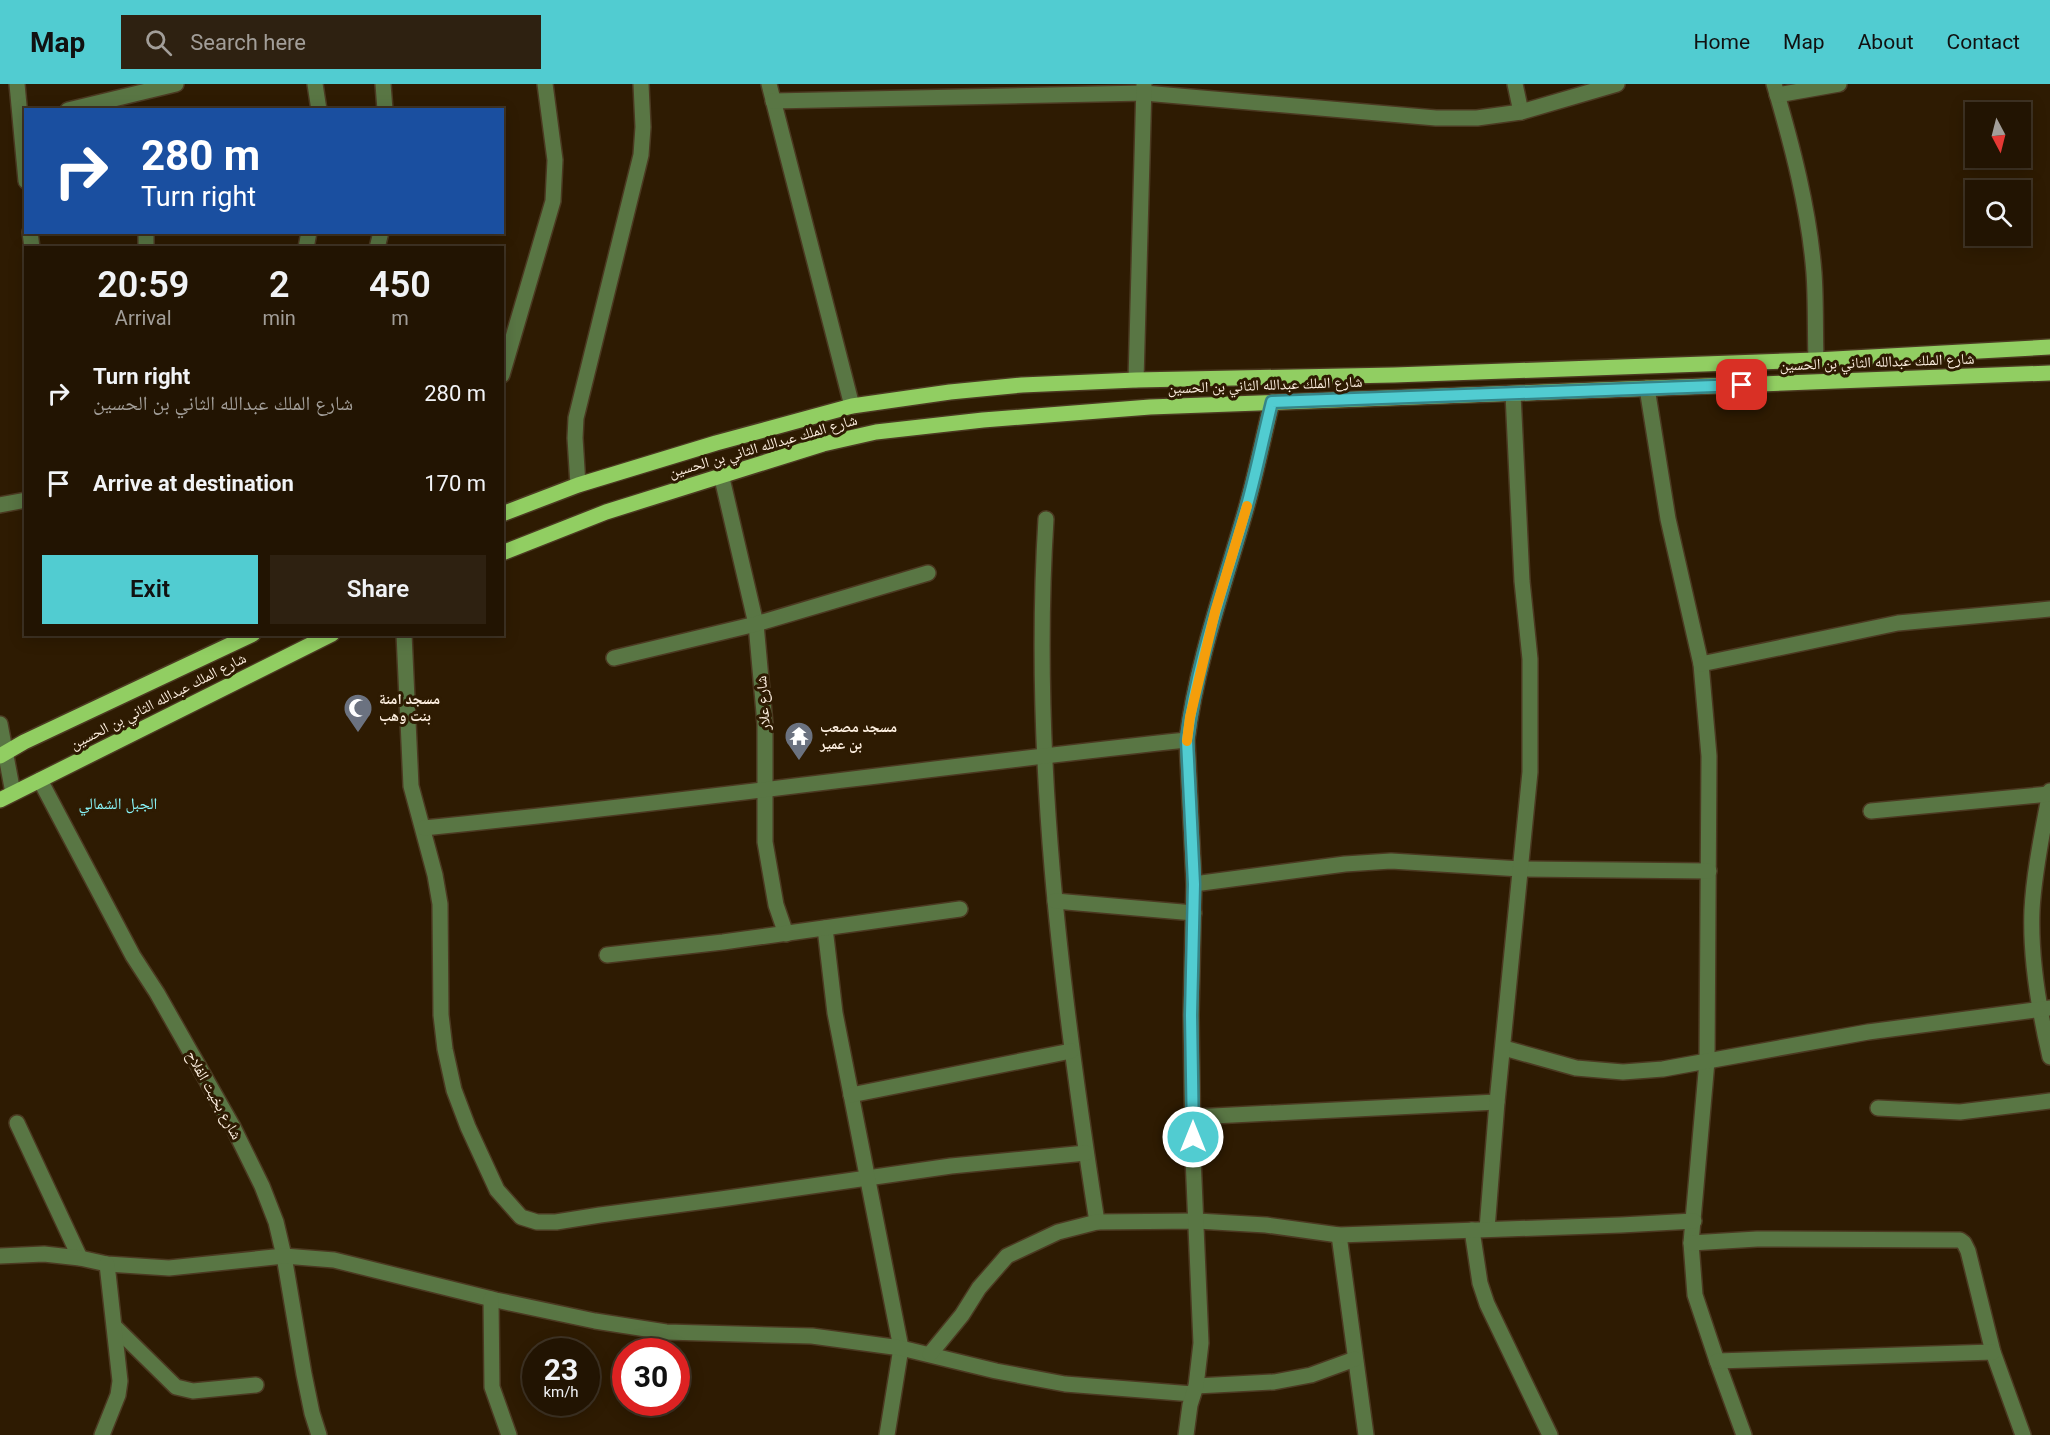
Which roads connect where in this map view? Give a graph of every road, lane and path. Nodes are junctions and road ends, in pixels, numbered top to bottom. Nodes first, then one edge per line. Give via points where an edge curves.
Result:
1 (17, 84) edge
2 (176, 84) edge
3 (315, 84) edge
4 (383, 84) edge
5 (545, 84) edge
6 (640, 84) edge
7 (769, 84) edge
8 (1515, 84) edge
9 (1617, 84) edge
10 (1839, 84) edge
11 (1144, 88) edge
12 (140, 89) edge
13 (1775, 89) edge
14 (773, 101) junction
15 (75, 108) edge
16 (140, 108) edge
17 (319, 108) edge
18 (385, 108) edge
19 (1521, 112) junction
20 (22, 116) edge
21 (24, 148) edge
22 (2050, 347) edge
23 (1816, 360) junction
24 (504, 368) edge
25 (2050, 373) edge
26 (1394, 375) junction
27 (1324, 377) junction
28 (1136, 380) junction
29 (1647, 388) junction
30 (1513, 394) junction
31 (1395, 399) junction
32 (1324, 401) junction
33 (1272, 402) junction
34 (852, 406) junction
35 (721, 474) junction
36 (578, 484) junction
37 (24, 500) edge
38 (0, 505) edge
39 (504, 513) edge
40 (1046, 519) dead end
41 (504, 552) edge
42 (928, 573) dead end
43 (2050, 609) edge
44 (756, 624) junction
45 (249, 636) edge
46 (328, 636) edge
47 (404, 636) edge
48 (614, 658) dead end
49 (1701, 664) junction
50 (0, 724) edge
51 (1187, 740) junction
52 (3, 754) edge
53 (1045, 755) junction
54 (40, 780) junction
55 (765, 789) junction
56 (2050, 793) edge
57 (6, 796) edge
58 (1871, 811) dead end
59 (2047, 826) edge
60 (424, 828) junction
61 (1521, 869) junction
62 (1709, 871) junction
63 (1194, 884) junction
64 (1054, 901) junction
65 (960, 909) dead end
66 (1194, 913) junction
67 (825, 928) junction
68 (786, 934) junction
69 (607, 956) dead end
70 (2044, 1009) edge
71 (1503, 1048) junction
72 (1071, 1051) junction
73 (2050, 1057) edge
74 (1707, 1060) junction
75 (851, 1095) junction
76 (2050, 1101) edge
77 (1497, 1102) junction
78 (1878, 1108) dead end
79 (1193, 1117) junction
80 (17, 1124) dead end
81 (1086, 1153) junction
82 (868, 1179) junction
83 (1197, 1221) junction
84 (1694, 1221) junction
85 (1097, 1222) junction
86 (1487, 1229) junction
87 (1472, 1230) junction
88 (1339, 1235) junction
89 (1691, 1243) junction
90 (0, 1256) edge
91 (284, 1256) junction
92 (80, 1258) junction
93 (107, 1264) junction
94 (491, 1299) junction
95 (115, 1327) junction
96 (901, 1348) junction
97 (1993, 1352) junction
98 (930, 1354) junction
99 (1354, 1359) junction
100 (1717, 1361) junction
101 (256, 1385) dead end
102 (1194, 1390) junction
103 (102, 1435) edge
104 (320, 1435) edge
105 (509, 1435) edge
106 (887, 1435) edge
107 (1186, 1435) edge
108 (1366, 1435) edge
109 (1551, 1435) edge
110 (1744, 1435) edge
111 (2023, 1435) edge

1 - 20 street
2 - 12 street
3 - 17 street
4 - 18 street
5 - 24 street via 555,160 553,201
6 - 36 street via 641,155 576,418
7 - 14 street
8 - 19 street
9 - 19 street
10 - 13 street
11 - 14 street
11 - 19 street via 1436,118
11 - 28 street
12 - 15 street
12 - 16 street
13 - 23 street via 1793,152 1813,263
14 - 34 street
20 - 21 street
22 - 23 main road, شارع الملك عبدالله الثاني بن الحسين
23 - 26 main road, شارع الملك عبدالله الثاني بن الحسين
25 - 29 main road, شارع الملك عبدالله الثاني بن الحسين
26 - 27 main road, شارع الملك عبدالله الثاني بن الحسين
26 - 31 main road
27 - 28 main road, شارع الملك عبدالله الثاني بن الحسين
27 - 32 main road
28 - 34 main road, شارع الملك عبدالله الثاني بن الحسين via 1022,385
29 - 30 main road, شارع الملك عبدالله الثاني بن الحسين
29 - 49 street via 1668,519
30 - 31 main road, شارع الملك عبدالله الثاني بن الحسين
30 - 61 street via 1531,688 1530,772
31 - 32 main road, شارع الملك عبدالله الثاني بن الحسين
32 - 33 main road, شارع الملك عبدالله الثاني بن الحسين
33 - 35 main road, شارع الملك عبدالله الثاني بن الحسين via 1045,414 876,432
33 - 51 street via 1247,506 1215,612
34 - 36 main road, شارع الملك عبدالله الثاني بن الحسين
35 - 41 main road, شارع الملك عبدالله الثاني بن الحسين via 606,512
35 - 44 street, شارع علار
36 - 39 main road, شارع الملك عبدالله الثاني بن الحسين
37 - 38 street
40 - 53 street via 1041,594
42 - 44 street
43 - 49 street via 1898,623
44 - 48 street
44 - 55 street, شارع علار via 765,724
45 - 52 main road, شارع الملك عبدالله الثاني بن الحسين
46 - 54 main road, شارع الملك عبدالله الثاني بن الحسين
47 - 60 street via 410,778
49 - 62 street via 1709,756
50 - 52 street
51 - 53 street
51 - 63 street
52 - 57 street
53 - 55 street
53 - 64 street
54 - 57 main road, شارع الملك عبدالله الثاني بن الحسين
54 - 91 street, شارع بخيت الفلاح via 133,956 233,1127 262,1185
55 - 60 street
55 - 68 street, شارع علار via 765,842 776,905
56 - 58 street
56 - 59 street
59 - 70 street via 2032,913
60 - 82 street via 440,904 441,1015 454,1090 497,1190 521,1217 556,1222
61 - 62 street
61 - 63 street via 1416,861 1367,862
61 - 71 street
62 - 74 street
63 - 66 street
64 - 66 street
64 - 72 street
65 - 67 street
66 - 79 street
67 - 68 street
67 - 75 street via 835,1013
68 - 69 street
70 - 73 street
70 - 74 street via 1868,1032
71 - 74 street via 1576,1068 1623,1072
71 - 77 street
72 - 75 street
72 - 81 street
74 - 84 street
75 - 82 street
76 - 78 street via 1960,1112
77 - 79 street
77 - 86 street
79 - 83 street
80 - 92 street
81 - 82 street via 951,1166
81 - 85 street
82 - 96 street
83 - 85 street
83 - 88 street
83 - 102 street via 1201,1344
84 - 86 street
84 - 89 street
85 - 98 street via 1058,1232 1007,1256
86 - 87 street
87 - 88 street
87 - 109 street via 1487,1304
88 - 99 street
89 - 97 street via 1757,1239 1960,1240 1968,1251
89 - 100 street via 1695,1294
90 - 92 street via 44,1254
91 - 93 street via 169,1268
91 - 94 street via 334,1260
91 - 104 street, شارع بخيت الفلاح via 312,1413
92 - 93 street
93 - 95 street
94 - 96 street via 666,1332 812,1336
94 - 105 street via 492,1387
95 - 101 street via 177,1387 193,1391
95 - 103 street via 120,1388
96 - 98 street
96 - 106 street
97 - 100 street
97 - 111 street
98 - 102 street via 1065,1384
99 - 102 street via 1274,1382
99 - 108 street
100 - 110 street
102 - 107 street

